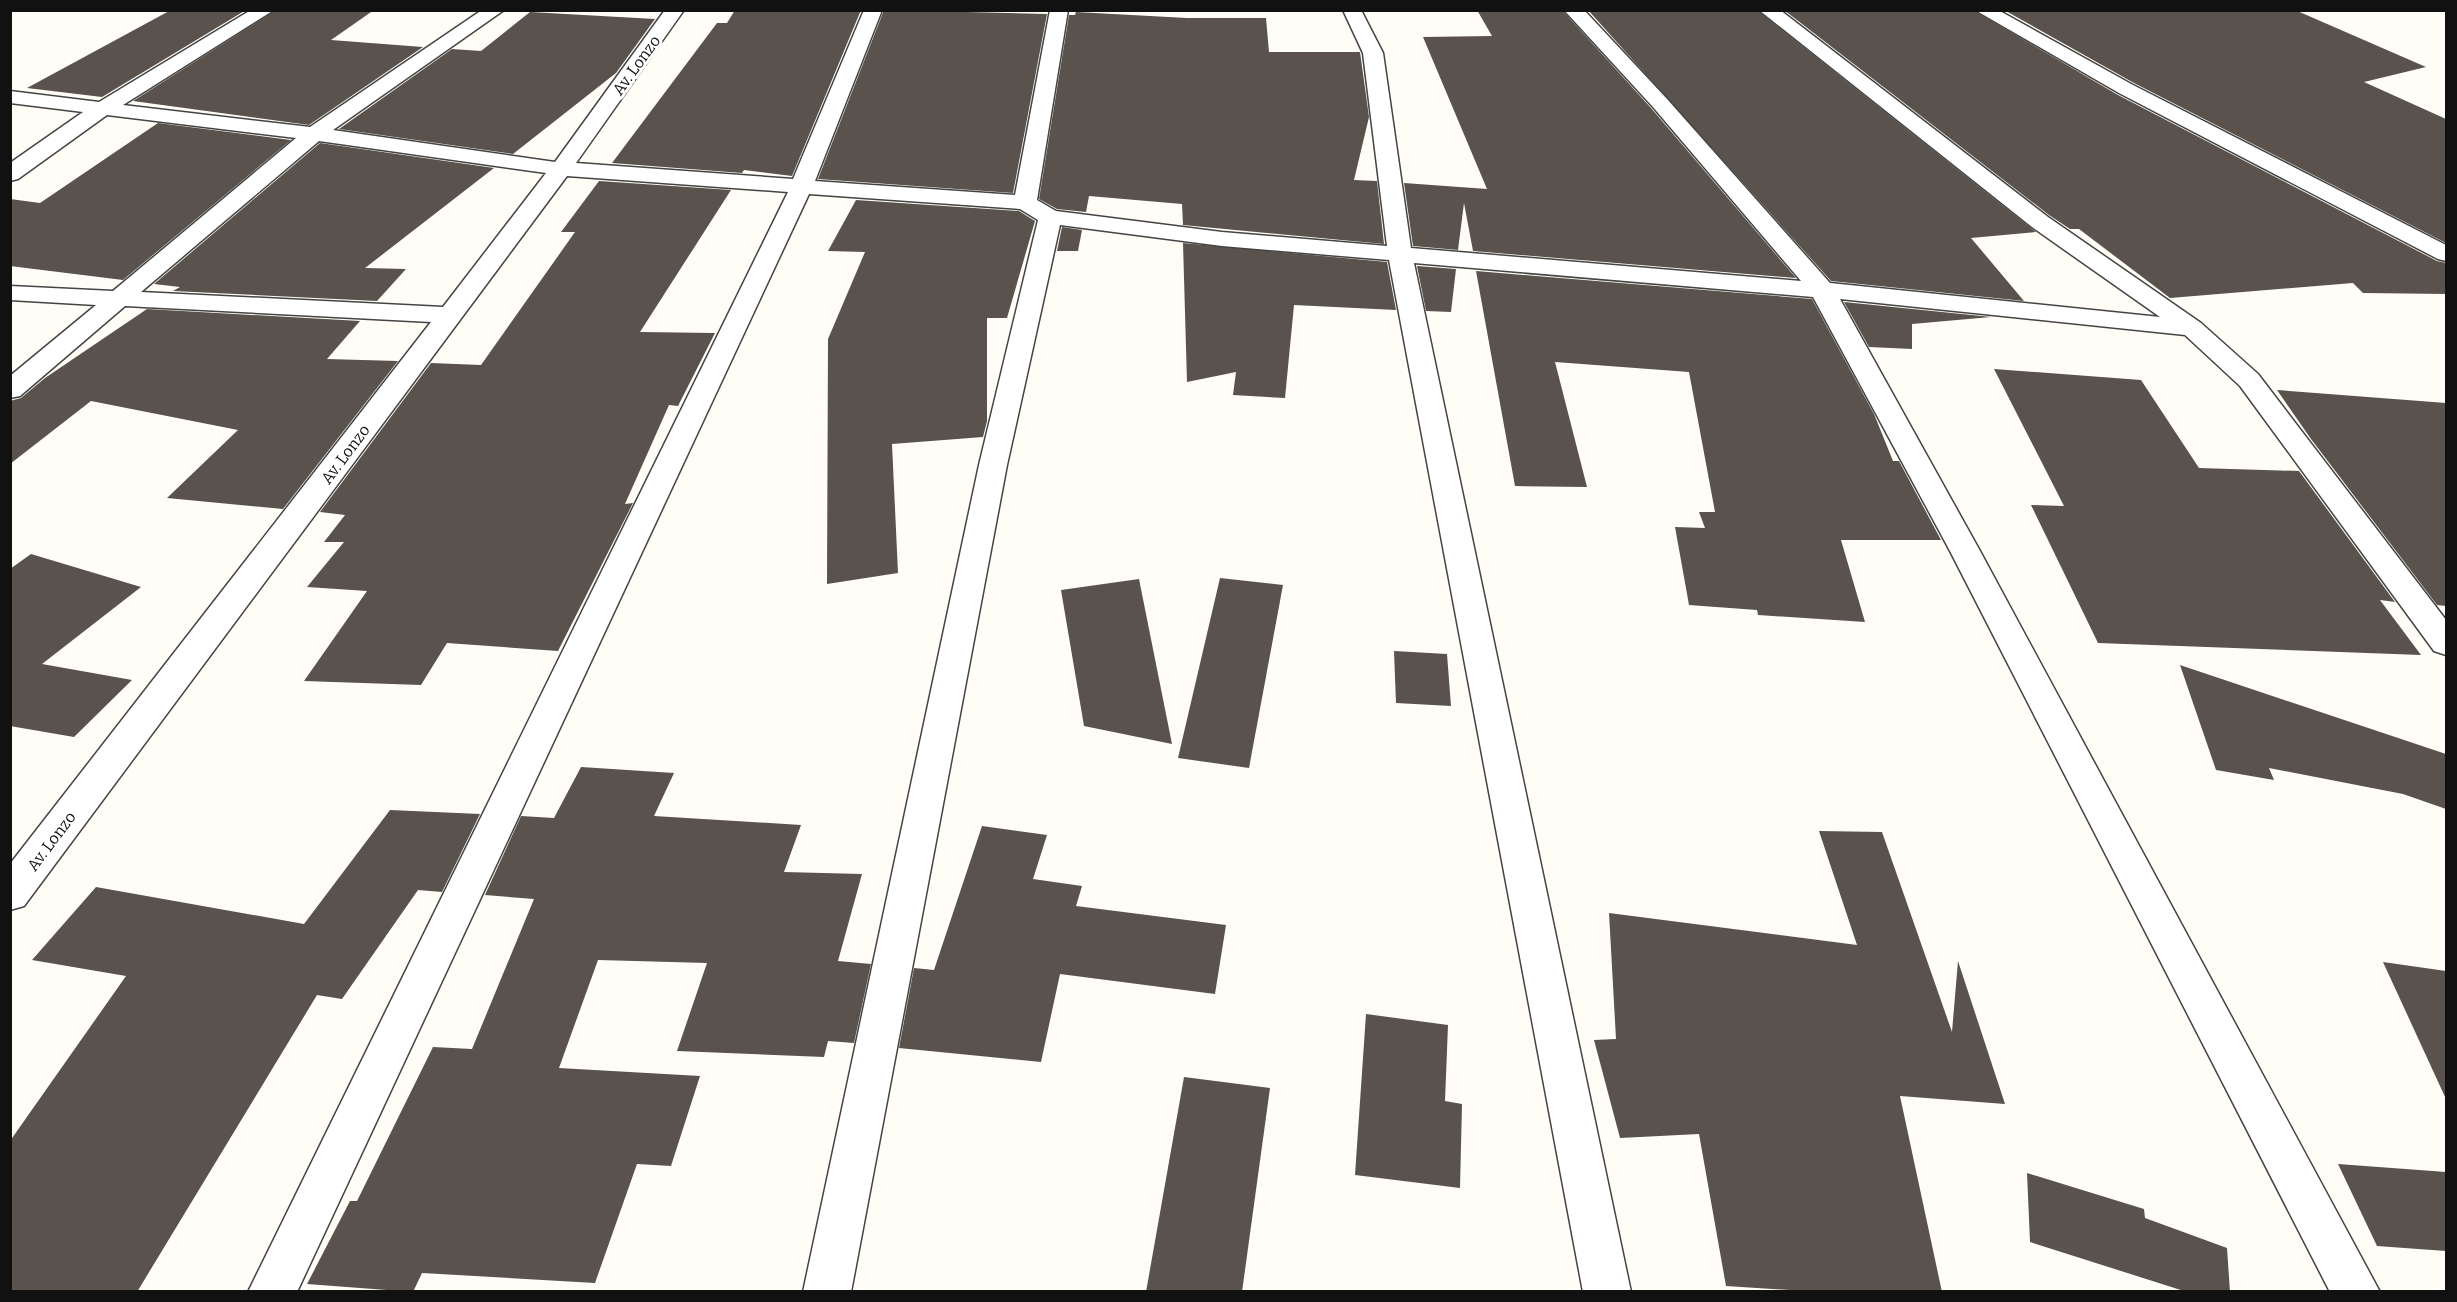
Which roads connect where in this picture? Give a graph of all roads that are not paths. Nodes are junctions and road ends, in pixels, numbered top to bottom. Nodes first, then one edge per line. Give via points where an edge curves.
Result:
1 (265, 10) edge
2 (495, 10) edge
3 (675, 10) edge
4 (873, 10) edge
5 (1059, 10) edge
6 (1352, 10) edge
7 (1573, 10) edge
8 (1768, 10) edge
9 (1984, 10) edge
10 (10, 97) edge
11 (100, 110) junction
12 (314, 134) junction
13 (561, 169) junction
14 (10, 174) edge
15 (801, 188) junction
16 (1038, 210) junction
17 (1400, 253) junction
18 (2446, 254) edge
19 (1822, 290) junction
20 (10, 293) edge
21 (120, 298) junction
22 (450, 315) junction
23 (2192, 328) junction
24 (10, 390) edge
25 (2446, 643) edge
26 (10, 894) edge
27 (272, 1292) edge
28 (827, 1292) edge
29 (1607, 1292) edge
30 (2356, 1292) edge

1 - 11 street
2 - 12 street
3 - 13 street, Av. Lonzo
4 - 15 street
5 - 16 street
6 - 17 street via 1373,52
7 - 19 street via 1660,103
8 - 23 street via 2040,222
9 - 18 street via 2126,89
10 - 11 street
11 - 12 street
11 - 14 street
12 - 13 street
12 - 21 street
13 - 15 street
13 - 22 street, Av. Lonzo
15 - 16 street
15 - 27 street
16 - 17 street via 1222,239
16 - 28 street via 993,465
17 - 19 street
17 - 29 street
19 - 23 street
19 - 30 street via 1971,562
20 - 21 street
21 - 22 street
21 - 24 street
22 - 26 street, Av. Lonzo
23 - 25 street via 2249,380

